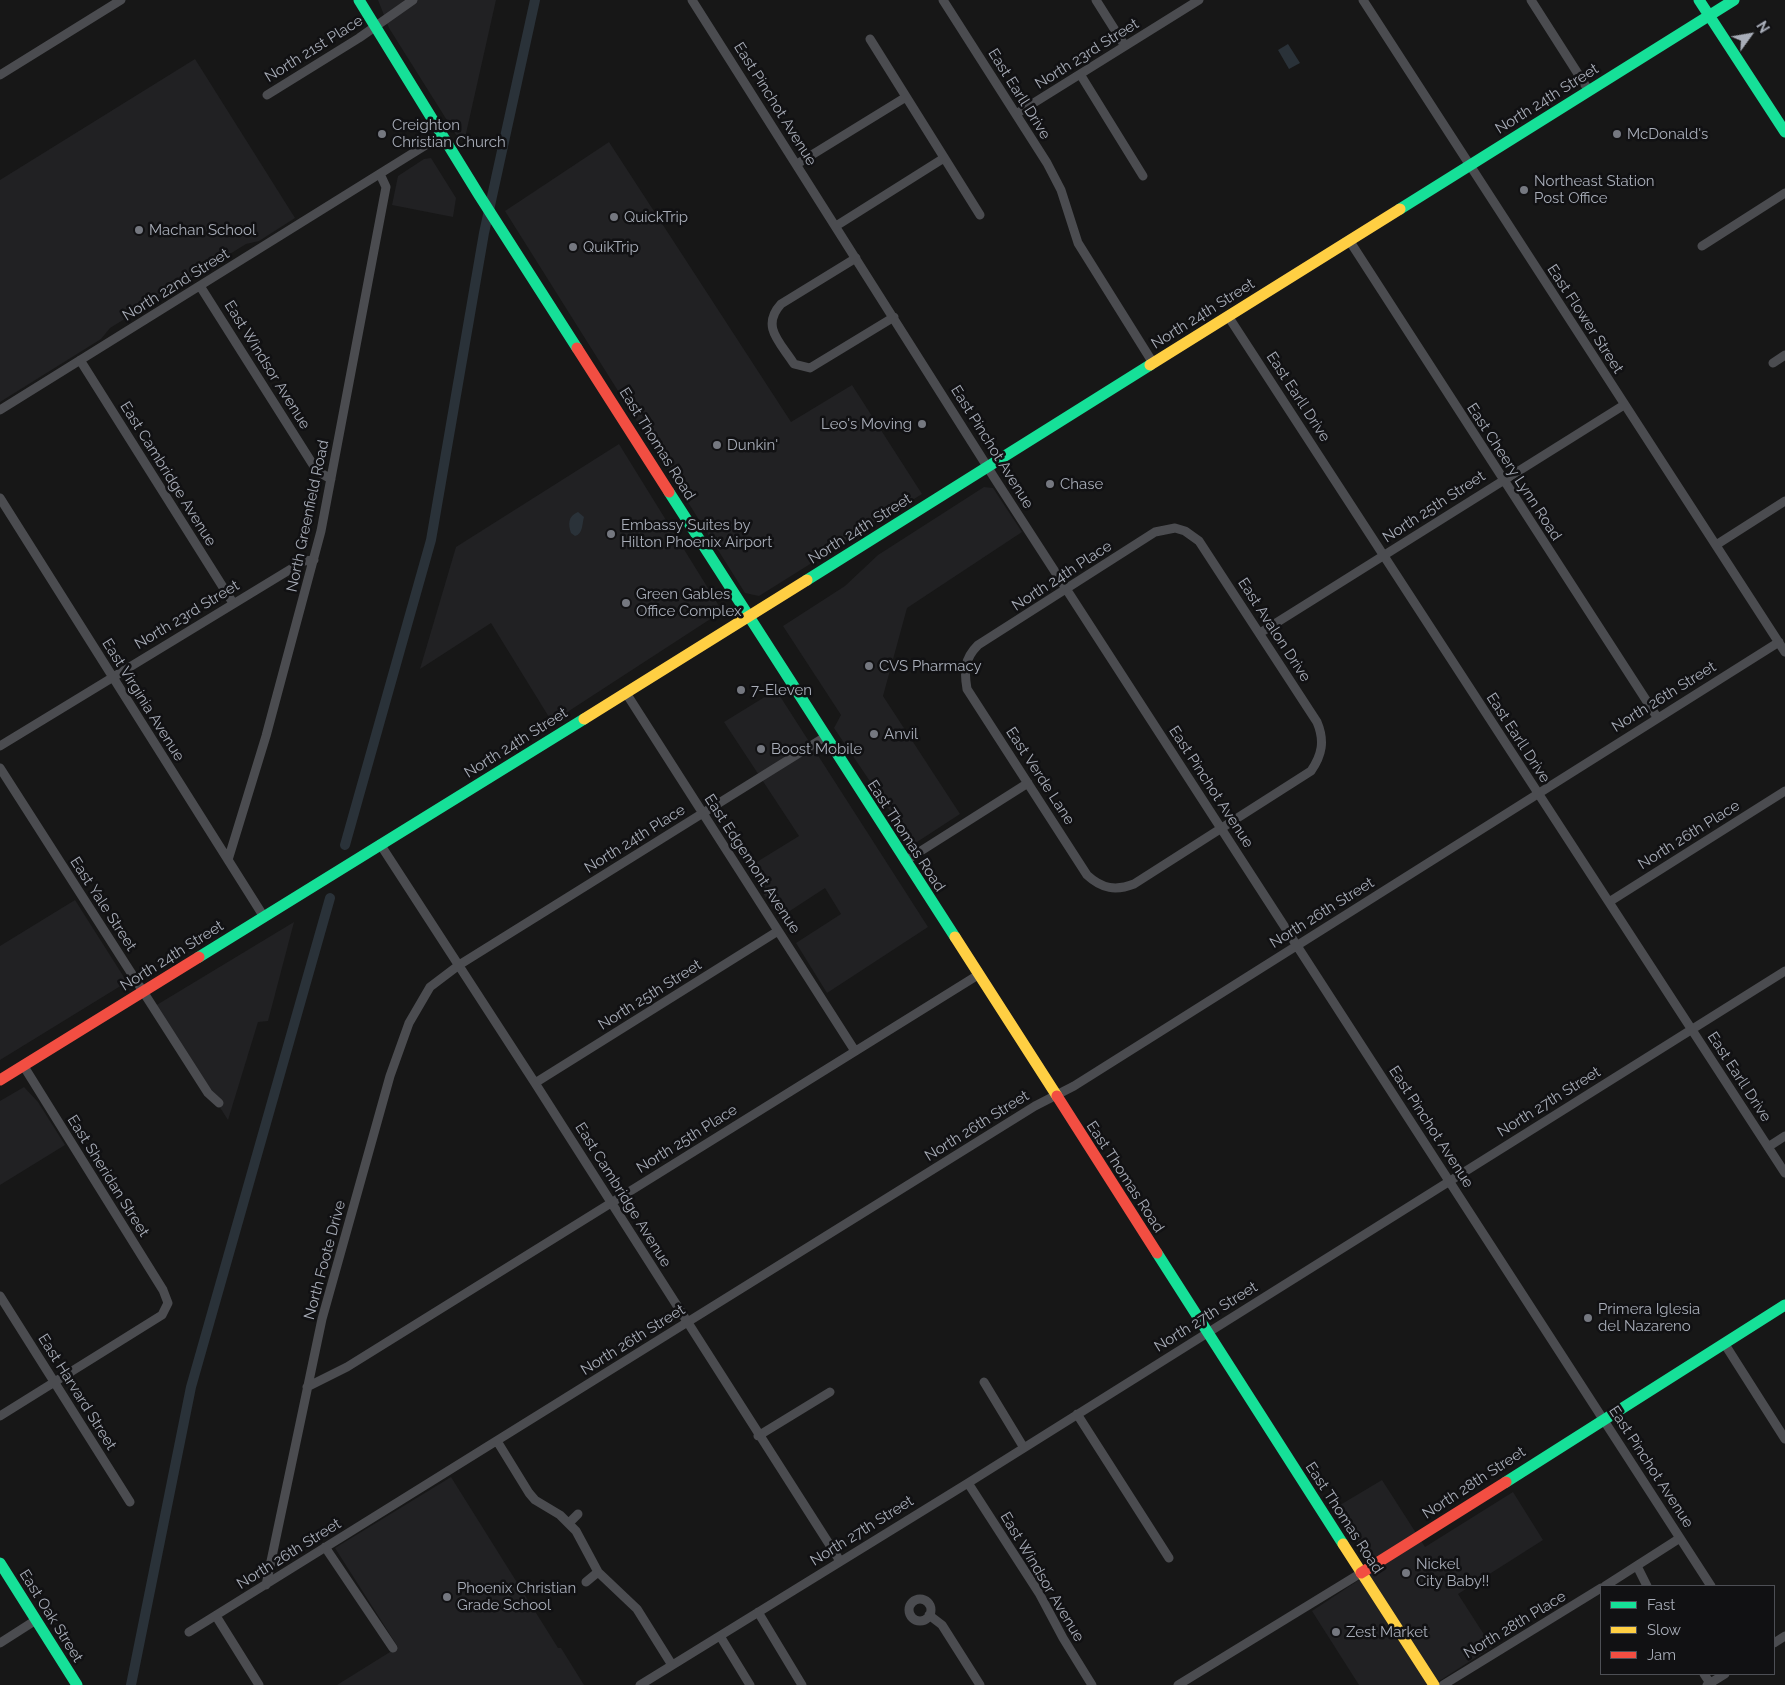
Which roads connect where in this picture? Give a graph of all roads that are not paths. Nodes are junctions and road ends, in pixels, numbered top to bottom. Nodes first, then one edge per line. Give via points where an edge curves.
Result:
1 (121, 0) edge
2 (359, 0) edge
3 (413, 0) edge
4 (692, 0) edge
5 (943, 0) edge
6 (1096, 0) edge
7 (1199, 0) edge
8 (1363, 0) edge
9 (1531, 0) edge
10 (1699, 0) edge
11 (1734, 0) edge
12 (1709, 16) junction
13 (376, 27) junction
14 (870, 39) dead end
15 (1125, 46) junction
16 (1080, 74) junction
17 (0, 75) edge
18 (1589, 91) junction
19 (267, 95) dead end
20 (906, 97) junction
21 (1016, 114) junction
22 (1785, 132) edge
23 (442, 135) junction
24 (944, 158) junction
25 (797, 164) junction
26 (1469, 165) junction
27 (380, 174) junction
28 (1143, 176) dead end
29 (1785, 193) edge
30 (980, 215) dead end
31 (836, 226) junction
32 (1349, 240) junction
33 (1702, 246) dead end
34 (856, 258) junction
35 (200, 286) junction
36 (1228, 316) junction
37 (894, 317) junction
38 (1785, 355) edge
39 (80, 360) junction
40 (1153, 363) junction
41 (1773, 363) dead end
42 (1624, 405) junction
43 (0, 410) edge
44 (987, 467) junction
45 (331, 479) junction
46 (1503, 480) junction
47 (0, 498) edge
48 (1785, 501) edge
49 (1185, 531) joint
50 (1716, 545) junction
51 (1384, 556) junction
52 (314, 560) junction
53 (1067, 588) junction
54 (233, 603) junction
55 (748, 616) junction
56 (1260, 633) junction
57 (1778, 642) junction
58 (1785, 652) edge
59 (965, 665) joint
60 (112, 677) junction
61 (626, 693) junction
62 (1657, 717) junction
63 (825, 737) junction
64 (0, 746) edge
65 (0, 768) edge
66 (1028, 783) junction
67 (1785, 791) edge
68 (1537, 793) junction
69 (703, 813) junction
70 (1220, 828) junction
71 (380, 844) junction
72 (228, 860) junction
73 (905, 862) junction
74 (1608, 902) junction
75 (264, 917) junction
76 (778, 931) junction
77 (1295, 946) junction
78 (459, 965) junction
79 (1785, 970) edge
80 (978, 975) junction
81 (143, 991) junction
82 (1692, 1030) junction
83 (855, 1051) junction
84 (23, 1065) junction
85 (0, 1080) edge
86 (536, 1083) junction
87 (1055, 1095) junction
88 (219, 1103) dead end
89 (1785, 1136) edge
90 (1768, 1147) junction
91 (1785, 1173) edge
92 (1449, 1180) junction
93 (612, 1203) junction
94 (0, 1296) edge
95 (1785, 1305) edge
96 (686, 1322) junction
97 (1207, 1332) junction
98 (1724, 1343) junction
99 (55, 1382) junction
100 (984, 1382) dead end
101 (307, 1387) junction
102 (830, 1392) dead end
103 (1077, 1414) junction
104 (0, 1416) edge
105 (1603, 1420) junction
106 (758, 1436) junction
107 (1785, 1439) edge
108 (497, 1441) junction
109 (1024, 1448) junction
110 (968, 1483) junction
111 (130, 1502) dead end
112 (578, 1514) dead end
113 (569, 1523) junction
114 (1680, 1538) junction
115 (326, 1547) junction
116 (1169, 1558) dead end
117 (840, 1561) junction
118 (0, 1563) edge
119 (1637, 1566) junction
120 (598, 1572) junction
121 (1362, 1573) junction
122 (586, 1582) dead end
123 (266, 1585) junction
124 (1606, 1585) edge
125 (1646, 1585) edge
126 (1710, 1585) edge
127 (1600, 1589) edge
128 (758, 1612) junction
129 (929, 1615) dead end
130 (216, 1616) junction
131 (36, 1620) junction
132 (190, 1632) dead end
133 (720, 1636) junction
134 (0, 1643) edge
135 (393, 1648) dead end
136 (672, 1665) junction
137 (1723, 1675) edge
138 (1708, 1684) edge
139 (77, 1685) edge
140 (259, 1685) edge
141 (640, 1685) edge
142 (750, 1685) edge
143 (802, 1685) edge
144 (980, 1685) edge
145 (1092, 1685) edge
146 (1178, 1685) edge
147 (1434, 1685) edge
148 (1443, 1685) edge

1 - 17 street
2 - 13 main road, East Thomas Road
3 - 13 street
4 - 25 street, East Pinchot Avenue
5 - 21 street, East Earll Drive
6 - 15 street
7 - 15 street, North 23rd Street
8 - 26 street, East Flower Street
9 - 18 street
10 - 12 main road
11 - 12 main road, North 24th Street
12 - 18 main road, North 24th Street
12 - 22 main road
13 - 19 street, North 21st Place
13 - 23 main road, East Thomas Road
14 - 20 street
15 - 16 street, North 23rd Street
16 - 21 street, North 23rd Street
16 - 28 street
18 - 26 main road, North 24th Street
20 - 24 street
20 - 25 street
21 - 40 street, East Earll Drive via 1056,180 1084,255
23 - 27 street, North 22nd Street
23 - 55 main road, East Thomas Road
24 - 30 street
24 - 31 street
25 - 31 street, East Pinchot Avenue
26 - 32 main road, North 24th Street
26 - 42 street, East Flower Street
27 - 35 street, North 22nd Street
27 - 45 street, North Greenfield Road via 386,187
29 - 33 street
31 - 34 street, East Pinchot Avenue
32 - 36 main road, North 24th Street
32 - 46 street, East Cheery Lynn Road
34 - 37 street, East Pinchot Avenue
34 - 37 street via 780,304 770,320 774,333 794,364 810,368
35 - 39 street, North 22nd Street
35 - 45 street, East Windsor Avenue via 318,471
36 - 40 main road, North 24th Street
36 - 51 street, East Earll Drive
37 - 44 street, East Pinchot Avenue
38 - 41 street
39 - 43 street, North 22nd Street
39 - 54 street, East Cambridge Avenue
40 - 44 main road, North 24th Street
42 - 46 street, North 25th Street
42 - 50 street, East Flower Street
44 - 53 street, East Pinchot Avenue
44 - 55 main road, North 24th Street
45 - 52 street, North Greenfield Road
46 - 51 street, North 25th Street
46 - 62 street, East Cheery Lynn Road
47 - 60 street, East Virginia Avenue
48 - 50 street
49 - 53 street, North 24th Place via 1175,528 1155,532
49 - 56 street, East Avalon Drive via 1199,541
50 - 57 street, East Flower Street
51 - 56 street, North 25th Street
51 - 68 street, East Earll Drive
52 - 54 street, North 23rd Street via 304,561
52 - 72 street, North Greenfield Road
53 - 59 street, North 24th Place via 978,646 970,653
53 - 70 street, East Pinchot Avenue
54 - 60 street, North 23rd Street
55 - 61 main road, North 24th Street
55 - 63 main road, East Thomas Road
56 - 70 street, East Avalon Drive via 1317,722 1322,752 1311,771
57 - 58 street, East Flower Street
57 - 62 street, North 26th Street
59 - 66 street, East Verde Lane via 968,689
60 - 64 street, North 23rd Street
60 - 72 street, East Virginia Avenue
61 - 69 street, East Edgemont Avenue
61 - 71 main road, North 24th Street
62 - 68 street, North 26th Street
63 - 69 street, North 24th Place
63 - 73 main road, East Thomas Road
65 - 81 street, East Yale Street
66 - 70 street, East Verde Lane via 1088,875 1094,882 1110,889 1134,884
66 - 73 street
67 - 74 street, North 26th Place
68 - 74 street, East Earll Drive
68 - 77 street, North 26th Street
69 - 76 street, East Edgemont Avenue
69 - 78 street, North 24th Place
70 - 77 street, East Pinchot Avenue
71 - 75 main road, North 24th Street
71 - 78 street, East Cambridge Avenue
72 - 75 street, East Virginia Avenue
73 - 80 main road, East Thomas Road
74 - 82 street, East Earll Drive
75 - 81 main road, North 24th Street
76 - 83 street, East Edgemont Avenue
76 - 86 street, North 25th Street
77 - 87 street, North 26th Street
77 - 92 street, East Pinchot Avenue
78 - 86 street, East Cambridge Avenue
78 - 101 street, North Foote Drive via 430,987 409,1023 390,1076
79 - 82 street, North 27th Street
80 - 83 street, North 25th Place
80 - 87 main road, East Thomas Road
81 - 84 main road, North 24th Street
81 - 88 street, East Yale Street via 208,1093
82 - 90 street, East Earll Drive
82 - 92 street, North 27th Street
83 - 93 street, North 25th Place
84 - 85 main road, North 24th Street
84 - 99 street, East Sheridan Street via 168,1303 162,1315
86 - 93 street, East Cambridge Avenue
87 - 96 street, North 26th Street
87 - 97 main road, East Thomas Road
89 - 90 street
90 - 91 street, East Earll Drive
92 - 97 street, North 27th Street
92 - 105 street, East Pinchot Avenue
93 - 96 street, East Cambridge Avenue
93 - 101 street, North 25th Place via 346,1367
94 - 99 street, East Harvard Street
95 - 98 main road, North 28th Street
96 - 106 street, East Cambridge Avenue
96 - 108 street, North 26th Street
97 - 103 street, North 27th Street
97 - 121 main road, East Thomas Road
98 - 105 main road, North 28th Street
98 - 107 street
99 - 104 street
99 - 111 street, East Harvard Street
100 - 109 street
101 - 123 street, North Foote Drive
102 - 106 street
103 - 109 street, North 27th Street
103 - 116 street
105 - 114 street, East Pinchot Avenue
105 - 121 main road, North 28th Street
106 - 117 street, East Cambridge Avenue
108 - 113 street via 535,1500
108 - 115 street, North 26th Street
109 - 110 street, North 27th Street
110 - 117 street, North 27th Street
110 - 145 street, East Windsor Avenue via 1039,1593
112 - 113 street
113 - 120 street
114 - 119 street
114 - 126 street, East Pinchot Avenue
115 - 123 street, North 26th Street
115 - 135 street
117 - 128 street, North 27th Street
118 - 131 main road, East Oak Street
119 - 124 street
119 - 125 street
120 - 122 street
120 - 136 street via 638,1609
121 - 146 street, North 28th Street
121 - 147 main road, East Thomas Road
123 - 130 street, North 26th Street
127 - 148 street, North 28th Place
128 - 133 street, North 27th Street
128 - 143 street
129 - 144 street via 942,1625
130 - 132 street, North 26th Street
130 - 140 street
131 - 134 street
131 - 139 main road, East Oak Street
133 - 136 street, North 27th Street
133 - 142 street
136 - 141 street, North 27th Street
137 - 138 street

